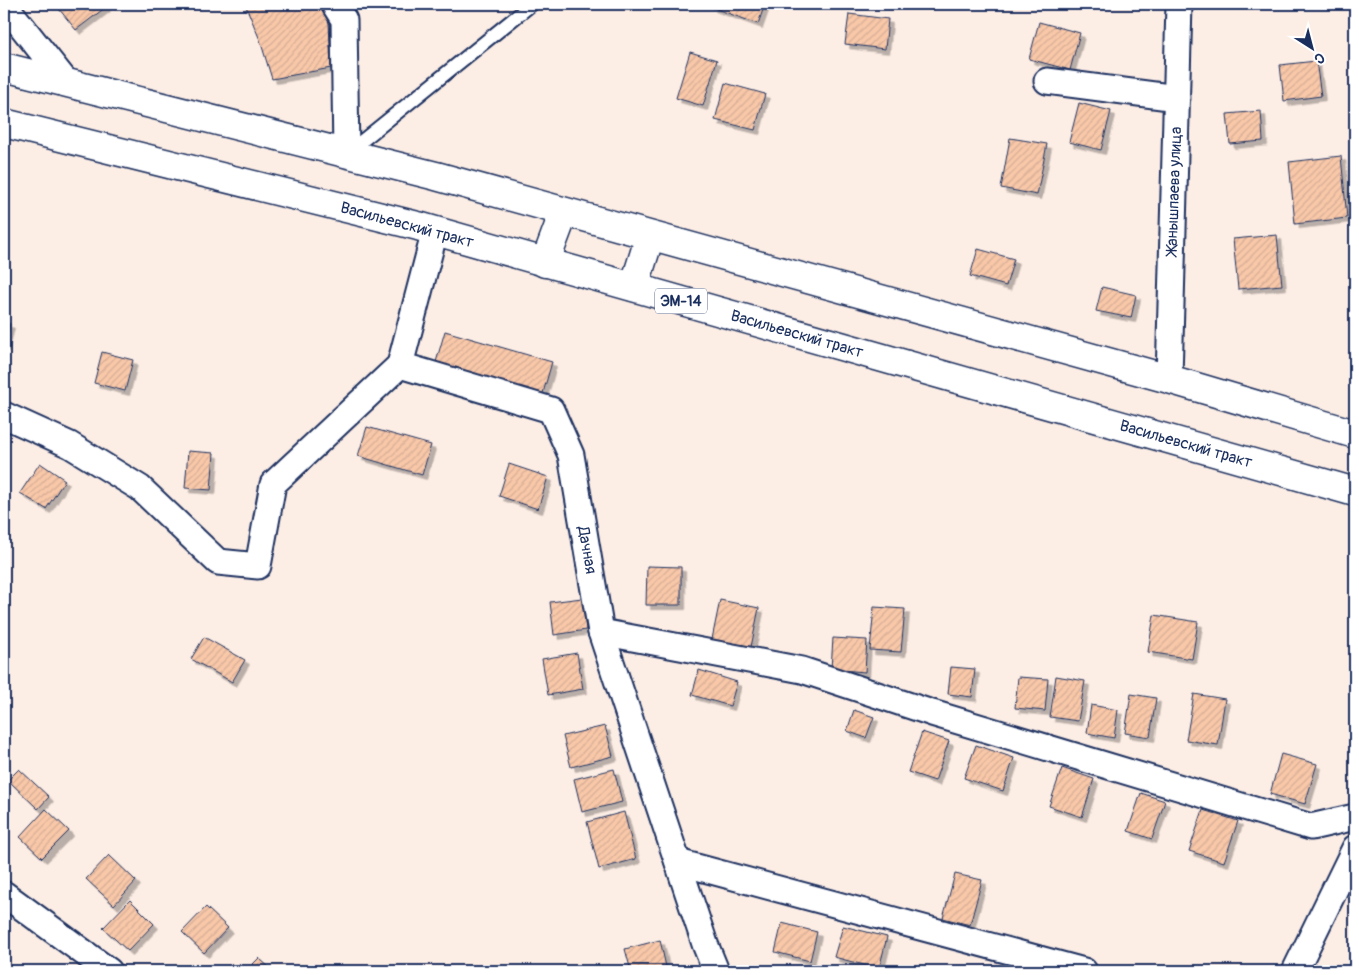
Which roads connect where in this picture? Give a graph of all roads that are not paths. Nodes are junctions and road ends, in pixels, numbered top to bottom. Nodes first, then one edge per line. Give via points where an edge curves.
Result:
1 (4, 4) edge
2 (334, 4) edge
3 (532, 4) edge
4 (1180, 4) edge
5 (4, 67) edge
6 (1047, 81) dead end
7 (66, 82) junction
8 (1177, 98) junction
9 (4, 123) edge
10 (346, 154) junction
11 (564, 212) junction
12 (435, 231) junction
13 (650, 236) junction
14 (545, 262) junction
15 (634, 288) junction
16 (400, 365) junction
17 (1169, 379) junction
18 (4, 415) edge
19 (1355, 434) edge
20 (1355, 492) edge
21 (601, 632) junction
22 (1355, 817) edge
23 (1355, 848) edge
24 (678, 862) junction
25 (4, 894) edge
26 (109, 971) edge
27 (716, 971) edge
28 (1084, 971) edge
29 (1295, 971) edge

1 - 7 street
2 - 10 street via 344,20
3 - 10 lane
4 - 8 street, Жанышпаева улица
5 - 7 main road
6 - 8 street
7 - 10 main road
8 - 17 street, Жанышпаева улица
9 - 12 main road, Васильевский тракт / ЭМ-14
10 - 11 main road
11 - 13 main road
11 - 14 main road
12 - 14 main road, Васильевский тракт / ЭМ-14
12 - 16 street
13 - 15 main road
13 - 17 main road
14 - 15 main road, Васильевский тракт / ЭМ-14
15 - 20 main road, Васильевский тракт / ЭМ-14
16 - 18 street via 273,484 258,566 218,562 140,488 70,445
16 - 21 street, Дачная via 550,410 571,455
17 - 19 main road
21 - 22 street via 802,670 932,714 1311,827
21 - 24 street, Дачная
23 - 29 street
24 - 27 street, Дачная
24 - 28 street
25 - 26 street

